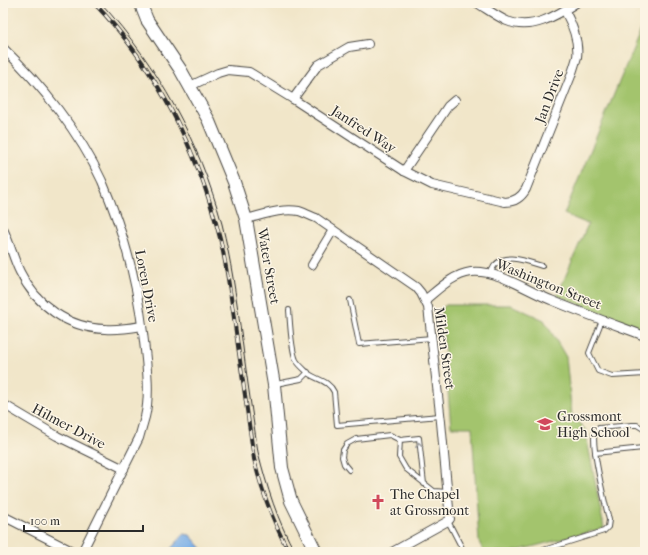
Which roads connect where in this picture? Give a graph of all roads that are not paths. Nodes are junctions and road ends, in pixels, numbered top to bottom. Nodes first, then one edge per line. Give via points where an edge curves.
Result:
1 (141, 3) edge
2 (477, 3) edge
3 (576, 3) edge
4 (565, 11) junction
5 (368, 44) dead end
6 (3, 48) edge
7 (190, 86) junction
8 (293, 99) junction
9 (455, 100) dead end
10 (404, 171) junction
11 (526, 189) joint
12 (246, 218) junction
13 (3, 229) edge
14 (333, 230) junction
15 (312, 265) dead end
16 (542, 266) dead end
17 (490, 274) junction
18 (350, 300) dead end
19 (425, 300) junction
20 (289, 310) dead end
21 (602, 320) junction
22 (142, 326) junction
23 (645, 336) edge
24 (432, 338) junction
25 (308, 372) junction
26 (645, 374) edge
27 (274, 385) junction
28 (3, 404) edge
29 (441, 416) junction
30 (645, 430) edge
31 (400, 440) junction
32 (645, 446) edge
33 (595, 453) junction
34 (124, 469) junction
35 (349, 470) dead end
36 (424, 484) junction
37 (447, 492) junction
38 (3, 516) edge
39 (448, 521) junction
40 (74, 552) edge
41 (82, 552) edge
42 (316, 552) edge
43 (392, 552) edge
44 (464, 552) edge
45 (537, 552) edge

1 - 7 street, Water Street via 147,20
2 - 4 street via 506,21 523,24 542,21
3 - 4 street
4 - 11 street, Jan Drive via 571,23 577,48 576,58
5 - 8 street via 349,46 318,65
6 - 22 street, Loren Drive via 26,70 53,103 102,181 126,248 139,301
7 - 8 street, Janfred Way via 228,70 248,72
7 - 12 street, Water Street via 208,119
8 - 10 street, Janfred Way
9 - 10 street via 448,106
10 - 11 street, Janfred Way via 432,185 504,202 512,202 523,195
12 - 14 street, Milden Street via 278,211 294,211 316,218
12 - 27 street, Water Street
13 - 22 street via 24,281 52,311 81,326 116,330
14 - 15 street
14 - 19 street, Milden Street via 416,287
16 - 17 lane via 520,259 502,260
17 - 19 street, Washington Street via 472,272 452,278
17 - 21 street, Washington Street
18 - 24 lane via 359,344
19 - 24 street, Milden Street
20 - 25 lane via 296,361
21 - 23 street, Washington Street
21 - 26 lane via 590,353 598,371 612,376
22 - 34 street, Loren Drive via 147,370 146,408 139,438
24 - 29 street, Milden Street
25 - 27 lane via 300,379
25 - 29 lane via 332,388 337,425
27 - 42 street, Water Street via 282,468 291,501
28 - 34 street, Hilmer Drive via 57,436
29 - 37 street, Milden Street
30 - 33 lane via 637,425 599,428 594,434
31 - 35 lane via 390,435 356,439 347,444 342,457
31 - 36 lane via 399,457 406,469
36 -> 31 lane via 419,438
32 - 33 lane
33 - 45 lane via 609,520 608,527 604,531
34 - 41 street, Loren Drive
36 - 37 lane via 434,491
37 - 39 street, Milden Street via 450,519
38 - 40 street
39 - 43 street
39 - 44 lane

